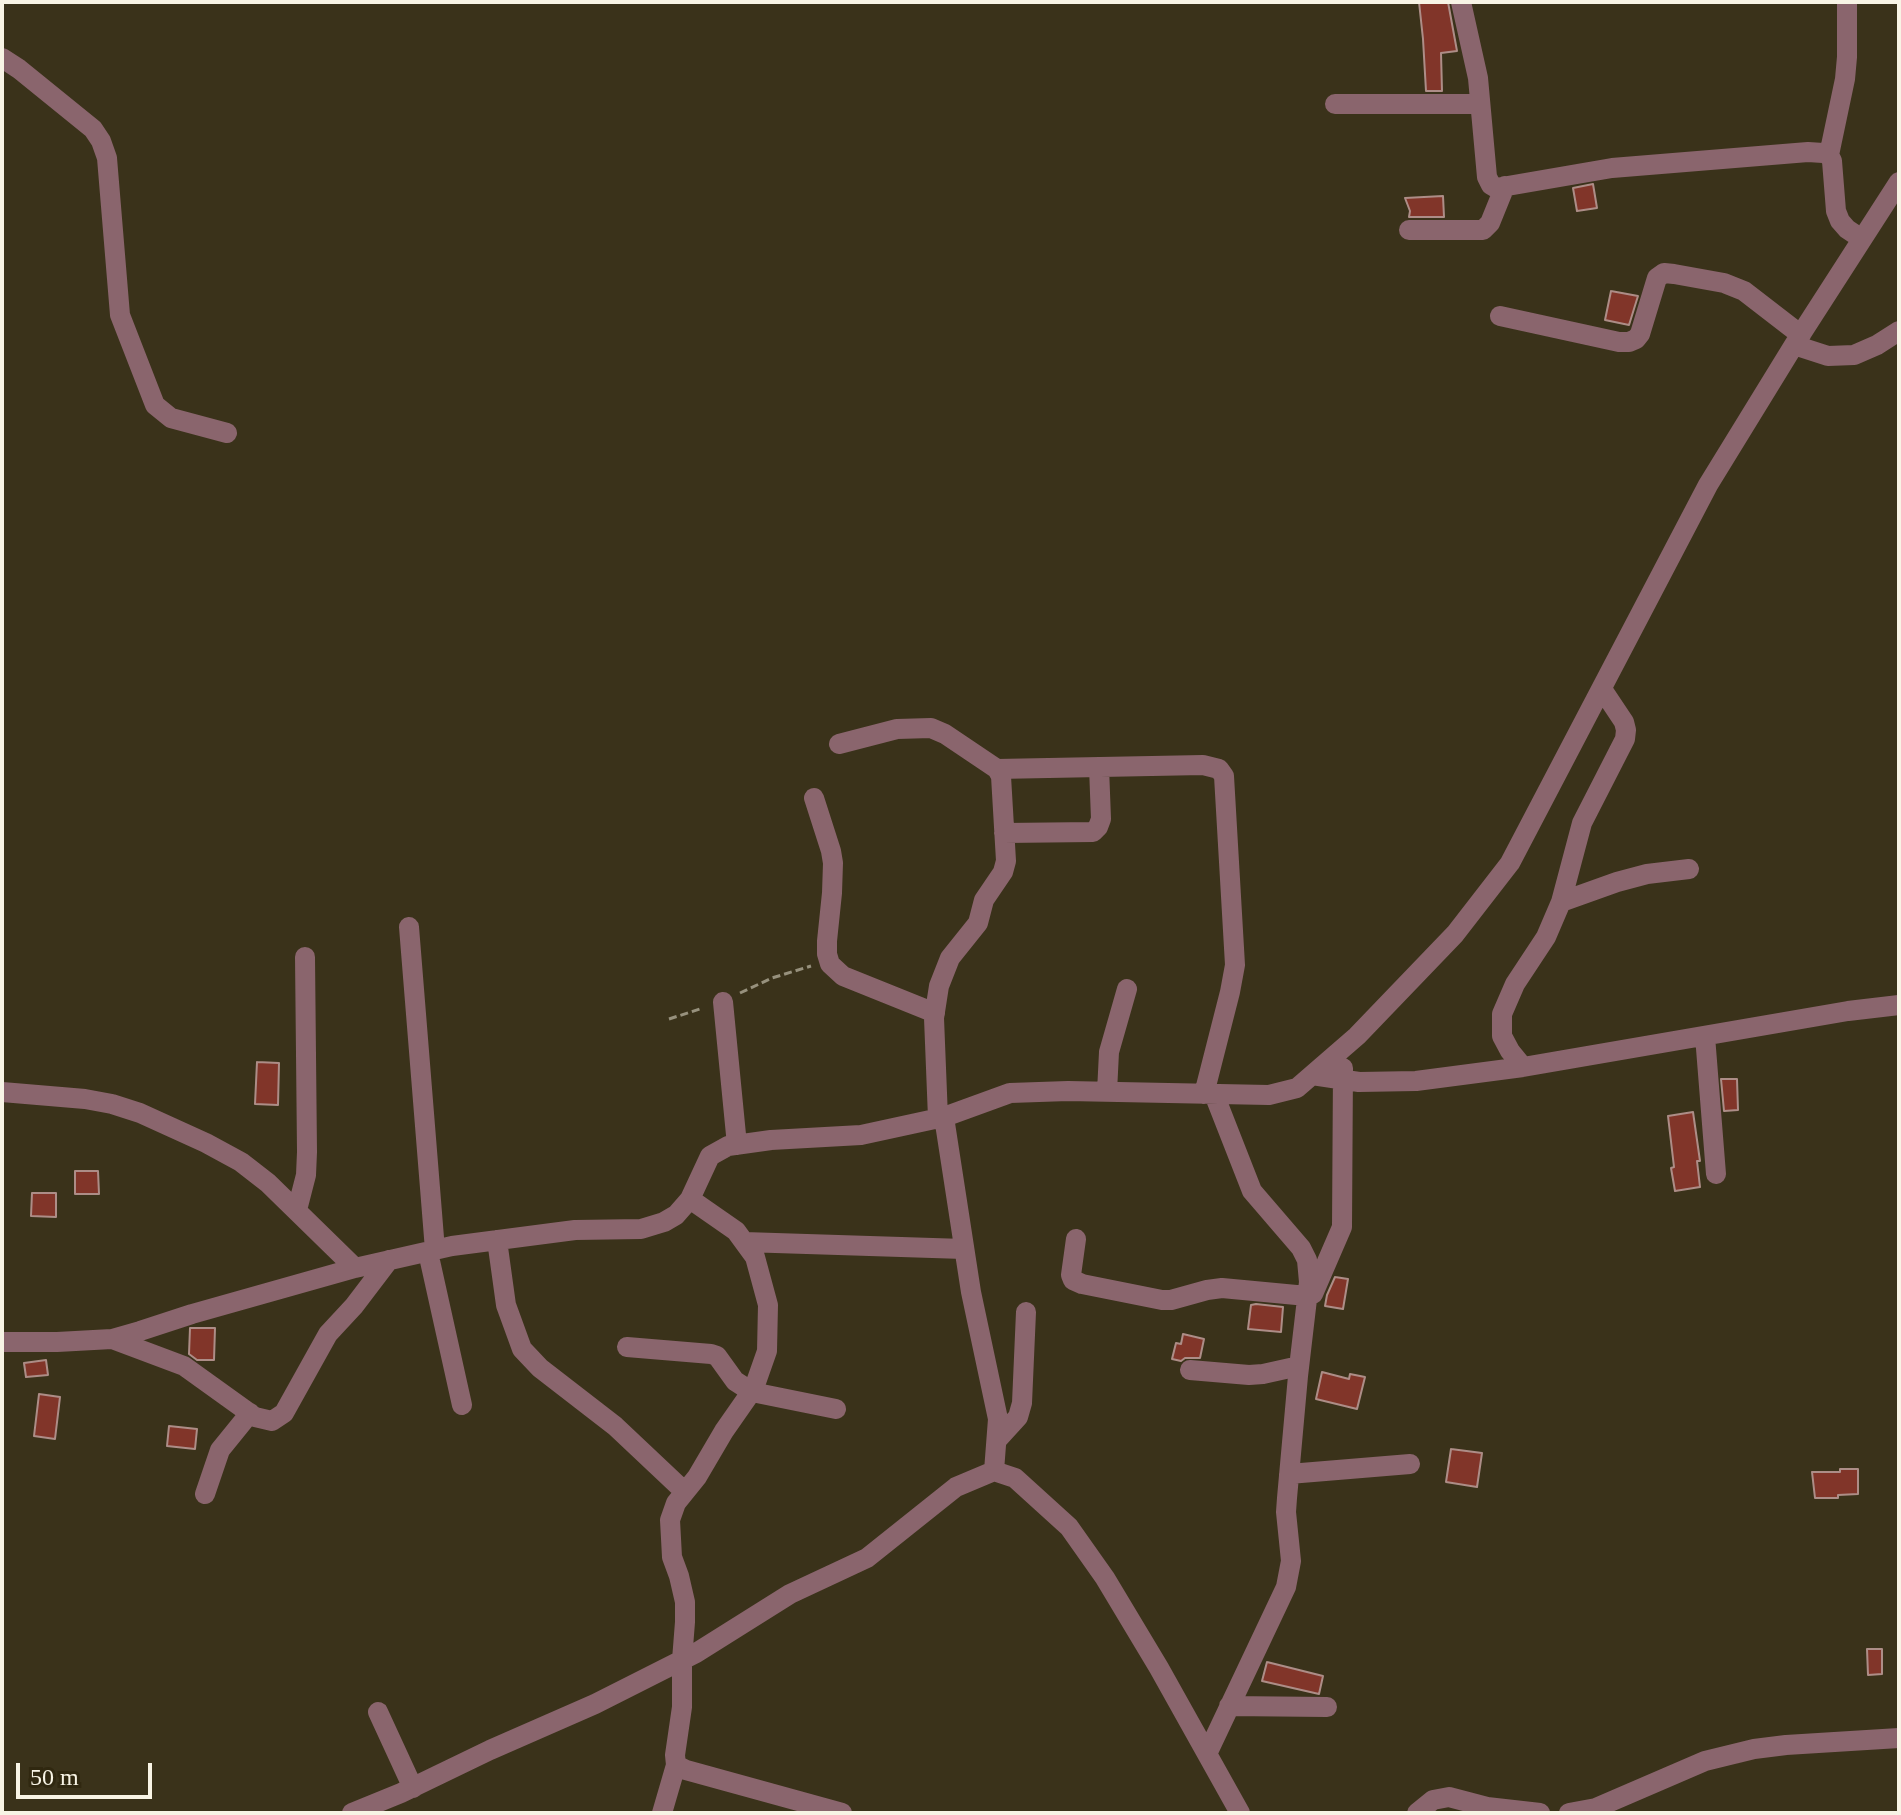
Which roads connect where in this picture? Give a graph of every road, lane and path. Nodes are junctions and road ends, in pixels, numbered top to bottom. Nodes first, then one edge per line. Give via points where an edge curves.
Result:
1 (1461, 2) edge
2 (1847, 2) edge
3 (2, 58) edge
4 (1335, 104) dead end
5 (1480, 104) junction
6 (1829, 155) junction
7 (1899, 182) edge
8 (1505, 186) junction
9 (1409, 230) dead end
10 (1862, 239) junction
11 (1500, 316) dead end
12 (1899, 331) edge
13 (1797, 340) junction
14 (227, 433) dead end
15 (1602, 689) junction
16 (839, 744) dead end
17 (1099, 767) junction
18 (997, 769) junction
19 (814, 798) dead end
20 (1004, 833) junction
21 (1689, 869) dead end
22 (1561, 902) junction
23 (409, 927) dead end
24 (305, 957) dead end
25 (829, 960) junction
26 (1127, 989) dead end
27 (723, 1002) junction
28 (1899, 1005) edge
29 (935, 1013) junction
30 (669, 1019) dead end
31 (1705, 1036) junction
32 (1343, 1048) junction
33 (1523, 1067) junction
34 (1312, 1075) junction
35 (1342, 1079) junction
36 (2, 1092) edge
37 (1107, 1092) junction
38 (1209, 1094) junction
39 (941, 1118) junction
40 (737, 1145) junction
41 (1716, 1174) dead end
42 (690, 1199) junction
43 (297, 1210) junction
44 (1076, 1239) dead end
45 (497, 1240) junction
46 (744, 1242) junction
47 (964, 1249) junction
48 (432, 1251) junction
49 (389, 1260) junction
50 (355, 1268) junction
51 (1306, 1303) junction
52 (1026, 1312) dead end
53 (112, 1339) junction
54 (2, 1342) edge
55 (627, 1347) dead end
56 (1299, 1366) junction
57 (1190, 1370) dead end
58 (752, 1392) junction
59 (462, 1405) dead end
60 (836, 1409) dead end
61 (250, 1413) junction
62 (997, 1440) junction
63 (1410, 1464) dead end
64 (994, 1471) junction
65 (1289, 1474) junction
66 (685, 1492) junction
67 (205, 1494) dead end
68 (682, 1660) junction
69 (1229, 1706) junction
70 (1327, 1707) dead end
71 (378, 1712) dead end
72 (1899, 1738) edge
73 (1207, 1754) junction
74 (676, 1765) junction
75 (413, 1788) junction
76 (773, 1803) edge
77 (352, 1813) edge
78 (662, 1813) edge
79 (842, 1813) edge
80 (1240, 1813) edge
81 (1417, 1813) edge
82 (1540, 1813) edge
83 (1569, 1813) edge

1 - 5 street
2 - 6 street via 1845,79
3 - 14 street via 93,129 101,141 107,158 120,315 155,405 171,418
4 - 5 street
5 - 8 street via 1487,177 1496,188
6 - 8 street via 1808,152 1612,168
6 - 10 street via 1836,211 1847,229
7 - 10 street
8 - 9 street via 1483,230
10 - 13 street
11 - 13 street via 1629,342 1640,334 1657,278 1664,273 1744,291
12 - 13 street via 1854,355 1828,356
13 - 15 street via 1708,485
15 - 22 street via 1624,722 1625,739 1582,823
15 - 32 street via 1510,863 1455,934
16 - 18 street via 897,729 931,728
17 - 18 street
17 - 20 street via 1101,819 1093,832
17 - 38 street via 1203,765 1224,776 1235,965
18 - 20 street
19 - 25 street via 833,863
20 - 29 street via 1003,872 984,900 978,923 946,965
21 - 22 street via 1647,874
22 - 33 street via 1502,1014 1502,1036
23 - 48 street
24 - 43 street via 307,1152
25 - 27 path via 772,978
25 - 29 street via 843,976
26 - 37 street via 1109,1052
27 - 30 path
27 - 40 street
28 - 31 street
29 - 39 street
31 - 33 street
31 - 41 street
32 - 34 street
32 - 35 street
33 - 35 street via 1416,1081
34 - 35 street
34 - 38 street via 1297,1088 1269,1095
35 - 51 street via 1342,1227
36 - 43 street via 85,1099 140,1113 241,1162
37 - 38 street
37 - 39 street via 1010,1093
38 - 51 street via 1252,1191 1307,1260
39 - 40 street via 861,1135
39 - 47 street
40 - 42 street via 710,1156
42 - 45 street via 676,1215 641,1229 575,1230
42 - 46 street
43 - 50 street
44 - 51 street via 1071,1270 1073,1280 1082,1284 1162,1300 1222,1288
45 - 48 street
45 - 66 street via 506,1305 522,1349
46 - 47 street
46 - 58 street via 755,1257 768,1305 767,1351
47 - 62 street via 998,1419
48 - 49 street
48 - 59 street
49 - 50 street
49 - 61 street via 328,1334 284,1413 272,1421
50 - 53 street
51 - 56 street
52 - 62 street via 1022,1403 1018,1417
53 - 54 street
53 - 61 street via 184,1366
55 - 58 street via 717,1356 735,1381
56 - 57 street via 1249,1375
56 - 65 street
58 - 60 street
58 - 66 street
61 - 67 street via 220,1450
62 - 64 street
63 - 65 street
64 - 68 street via 956,1487 867,1558 790,1594
64 - 73 street via 1015,1478 1069,1527 1105,1578
65 - 69 street via 1291,1561 1286,1587
66 - 68 street via 670,1520 672,1557 685,1602
68 - 74 street
68 - 75 street
69 - 70 street
69 - 73 street
71 - 75 street
72 - 83 street via 1754,1749 1705,1761 1596,1808
73 - 80 street
74 - 76 street
74 - 78 street
75 - 77 street
76 - 79 street
81 - 82 street via 1433,1800 1449,1797

